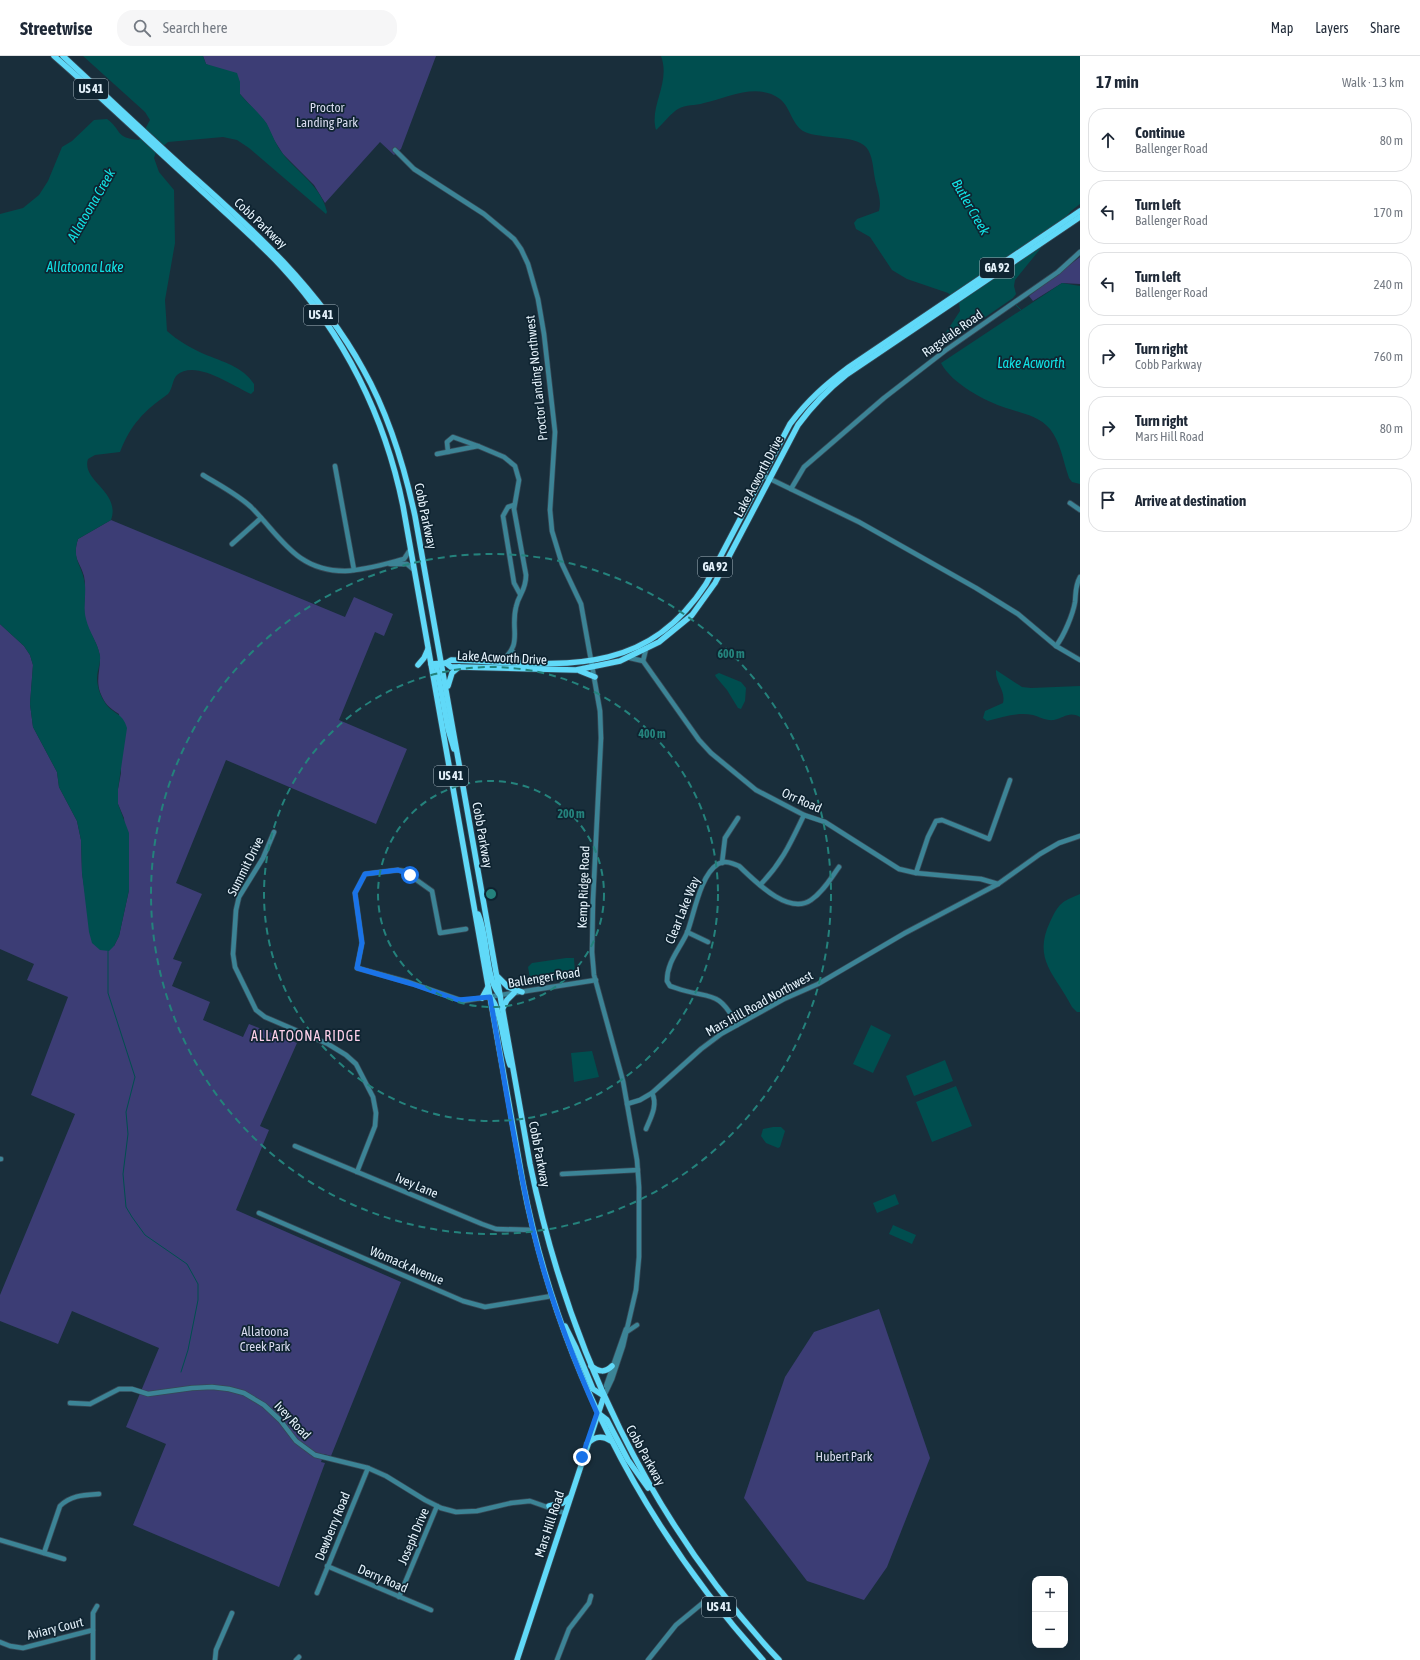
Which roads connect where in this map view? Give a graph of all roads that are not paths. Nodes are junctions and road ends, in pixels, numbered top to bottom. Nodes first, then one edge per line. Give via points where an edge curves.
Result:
1 (54, 56) edge
2 (63, 56) edge
3 (130, 121) junction
4 (395, 150) dead end
5 (165, 154) junction
6 (1080, 211) edge
7 (1080, 217) edge
8 (1080, 252) edge
9 (916, 325) junction
10 (357, 357) junction
11 (350, 361) junction
12 (478, 446) junction
13 (448, 452) junction
14 (437, 454) dead end
15 (335, 466) dead end
16 (203, 474) dead end
17 (762, 475) junction
18 (769, 478) junction
19 (791, 489) junction
20 (1070, 503) dead end
21 (514, 505) junction
22 (1080, 510) edge
23 (261, 518) junction
24 (232, 544) dead end
25 (411, 548) junction
26 (388, 564) junction
27 (354, 570) junction
28 (415, 570) junction
29 (1080, 578) edge
30 (520, 594) junction
31 (428, 646) junction
32 (1056, 646) junction
33 (646, 649) junction
34 (512, 652) junction
35 (630, 658) junction
36 (1080, 660) edge
37 (592, 661) junction
38 (643, 661) junction
39 (500, 662) junction
40 (522, 663) junction
41 (439, 664) junction
42 (418, 665) dead end
43 (459, 668) junction
44 (593, 668) junction
45 (576, 670) junction
46 (595, 677) junction
47 (448, 696) junction
48 (458, 756) junction
49 (1010, 780) dead end
50 (804, 815) junction
51 (738, 818) dead end
52 (274, 832) dead end
53 (1080, 836) edge
54 (722, 863) junction
55 (839, 867) dead end
56 (916, 873) junction
57 (998, 884) junction
58 (760, 885) junction
59 (474, 908) junction
60 (466, 929) dead end
61 (687, 932) junction
62 (708, 942) dead end
63 (497, 976) junction
64 (596, 980) junction
65 (488, 987) junction
66 (522, 992) junction
67 (514, 993) junction
68 (500, 995) junction
69 (490, 997) junction
70 (482, 998) junction
71 (503, 1011) junction
72 (737, 1025) junction
73 (515, 1076) junction
74 (652, 1093) junction
75 (627, 1104) junction
76 (646, 1129) dead end
77 (295, 1146) dead end
78 (638, 1170) junction
79 (357, 1172) junction
80 (562, 1174) dead end
81 (259, 1213) dead end
82 (533, 1230) junction
83 (552, 1296) junction
84 (560, 1318) junction
85 (629, 1322) junction
86 (637, 1325) dead end
87 (628, 1331) junction
88 (591, 1366) junction
89 (612, 1366) junction
90 (604, 1396) junction
91 (70, 1403) dead end
92 (597, 1413) junction
93 (612, 1442) junction
94 (587, 1444) junction
95 (368, 1468) junction
96 (99, 1494) dead end
97 (569, 1498) junction
98 (658, 1499) junction
99 (437, 1506) junction
100 (549, 1506) junction
101 (564, 1513) junction
102 (0, 1540) edge
103 (44, 1553) junction
104 (64, 1559) dead end
105 (328, 1566) junction
106 (317, 1593) dead end
107 (591, 1596) dead end
108 (399, 1597) junction
109 (710, 1597) junction
110 (97, 1606) dead end
111 (431, 1610) dead end
112 (232, 1613) dead end
113 (93, 1630) junction
114 (0, 1642) edge
115 (93, 1660) edge
116 (215, 1660) edge
117 (517, 1660) edge
118 (557, 1660) edge
119 (648, 1660) edge
120 (763, 1660) edge
121 (779, 1660) edge

1 - 3 main road, Cobb Parkway / US 41
2 - 3 main road, Cobb Parkway / US 41
3 - 5 main road, Cobb Parkway / US 41
4 - 37 street, Proctor Landing Northwest via 414,169 501,227 521,249 528,264 538,299 553,408 555,432 550,510 552,532 562,564 581,604
5 - 10 main road, Cobb Parkway / US 41 via 285,262 326,310
5 - 11 main road, Cobb Parkway / US 41 via 282,268 323,318
6 - 9 main road, Lake Acworth Drive / GA 92
7 - 9 main road, Lake Acworth Drive / GA 92
8 - 19 street, Ragsdale Road via 1058,272 916,372 804,467
9 - 17 main road, Lake Acworth Drive / GA 92 via 827,384 808,402 790,424
9 - 18 main road, Lake Acworth Drive / GA 92 via 846,375 812,406 798,425
10 - 11 main road
10 - 41 main road, Cobb Parkway / US 41 via 387,418 406,475
11 - 25 main road, Cobb Parkway / US 41 via 371,403 388,448
12 - 13 street
12 - 13 street via 453,436 447,442
12 - 21 street via 504,457 515,466 519,480
13 - 14 street
15 - 27 street
16 - 23 street via 237,496
17 - 18 street
17 - 37 main road, Lake Acworth Drive / GA 92 via 715,567 692,605 667,628 645,642 619,654
18 - 19 street
18 - 33 main road, Lake Acworth Drive / GA 92 via 707,595 685,622
19 - 32 street via 859,522 993,598 1035,627
20 - 22 street
21 - 30 street via 526,575 526,586
21 - 30 street via 508,507 503,516 514,583
23 - 24 street
23 - 27 street via 286,548 302,559 326,569
25 - 26 street via 406,558
25 - 28 main road, Cobb Parkway / US 41
26 - 27 street
26 - 28 street via 407,564
28 - 31 main road, Cobb Parkway / US 41
29 - 32 street via 1064,635
30 - 34 street via 515,609 516,637
31 - 41 main road, Cobb Parkway / US 41
31 - 42 main road via 424,658
32 - 36 street
33 - 35 main road, Lake Acworth Drive / GA 92
33 - 38 street
34 - 39 street
34 - 40 street
35 - 38 street
35 - 44 main road, Lake Acworth Drive / GA 92
37 - 40 main road, Lake Acworth Drive / GA 92 via 572,664
37 - 44 street, Proctor Landing Northwest
38 - 50 street, Orr Road via 711,753 756,790
39 - 40 main road, Lake Acworth Drive / GA 92
39 - 41 main road, Lake Acworth Drive / GA 92 via 451,660
41 - 43 main road, Lake Acworth Drive / GA 92
41 - 47 main road, Cobb Parkway / US 41
41 - 48 main road via 448,729
41 - 59 main road, Cobb Parkway / US 41
43 - 45 main road, Lake Acworth Drive / GA 92
43 - 47 main road via 449,678
44 - 45 main road, Lake Acworth Drive / GA 92
44 - 46 street, Kemp Ridge Road
45 - 46 main road
46 - 64 street, Kemp Ridge Road via 601,734 593,900 592,952
47 - 48 main road, Cobb Parkway / US 41
48 - 63 main road, Cobb Parkway / US 41
49 - 56 street via 989,839 942,820 936,821
50 - 56 street, Orr Road via 825,822 893,867
50 - 58 street via 782,859
51 - 54 street via 725,838
52 - 79 street, Summit Drive via 263,858 239,897 233,954 235,967 256,1010 265,1018 328,1044 356,1064 373,1098 376,1113 375,1126
53 - 57 street, Mars Hill Road Northwest via 1040,854
54 - 58 street via 738,866
54 - 61 street, Clear Lake Way via 708,873
55 - 58 street via 819,893 806,903 784,901
56 - 57 street, Orr Road via 981,879
57 - 72 street, Mars Hill Road Northwest via 905,933 818,984
59 - 65 main road, Cobb Parkway / US 41
59 - 68 main road via 485,937 493,984
60 - 70 street, Ballenger Road via 440,933 432,891 404,871 365,874 355,893 362,943 357,968 458,1000
61 - 62 street
61 - 72 street, Clear Lake Way via 669,965 667,981 676,988 721,1000
63 - 66 main road via 508,987
63 - 68 main road, Cobb Parkway / US 41
64 - 66 street, Ballenger Road
64 - 75 street, Kemp Ridge Road
65 - 69 main road, Cobb Parkway / US 41
65 - 70 main road
66 - 67 street, Ballenger Road
67 - 68 street, Ballenger Road
67 - 71 main road
68 - 69 street, Ballenger Road
68 - 71 main road, Cobb Parkway / US 41
69 - 70 street, Ballenger Road
69 - 73 main road via 497,1007 503,1044
69 - 82 main road, Cobb Parkway / US 41
71 - 73 main road, Cobb Parkway / US 41
72 - 74 street, Mars Hill Road Northwest via 701,1049
73 - 88 main road, Cobb Parkway / US 41 via 541,1216 568,1307
74 - 75 street, Mars Hill Road Northwest
74 - 76 street via 656,1100 655,1107
75 - 78 street
77 - 79 street, Ivey Lane
78 - 80 street
78 - 85 street via 639,1266
79 - 82 street, Ivey Lane via 491,1227
81 - 83 street, Womack Avenue via 480,1307
82 - 83 main road, Cobb Parkway / US 41
83 - 84 main road, Cobb Parkway / US 41
84 - 90 main road via 574,1343 593,1389
84 - 92 main road, Cobb Parkway / US 41
85 - 87 street
85 - 89 street
86 - 87 street
87 - 90 street
88 - 89 main road via 601,1371
88 - 90 main road, Cobb Parkway / US 41
89 - 90 street
90 - 92 main road, Mars Hill Road
90 - 98 main road, Cobb Parkway / US 41
91 - 95 street, Ivey Road via 90,1404 119,1389 132,1389 148,1394 198,1387 229,1389 244,1393 264,1405 296,1441 315,1455
92 - 93 main road, Cobb Parkway / US 41
92 - 94 main road, Mars Hill Road
92 - 98 main road via 607,1420 631,1465
93 - 94 main road via 601,1436
93 - 109 main road, Cobb Parkway / US 41 via 661,1528
94 - 97 main road, Mars Hill Road
95 - 99 street, Ivey Road via 393,1479
95 - 105 street, Dewberry Road
96 - 103 street via 82,1495 65,1501 60,1506
97 - 100 main road via 560,1504
97 - 101 main road, Mars Hill Road
98 - 121 main road, Cobb Parkway / US 41 via 714,1583
99 - 100 street, Ivey Road via 456,1512 477,1511 525,1501
99 - 108 street, Joseph Drive
100 - 101 street, Ivey Road
101 - 117 main road, Mars Hill Road
102 - 103 street
103 - 104 street
105 - 106 street, Dewberry Road
105 - 108 street, Derry Road
107 - 118 street via 589,1603 569,1629
108 - 111 street, Derry Road
109 - 119 street via 676,1625
109 - 120 main road, Cobb Parkway / US 41
110 - 113 street, Aviary Court via 93,1614
112 - 116 street via 216,1650
113 - 114 street, Aviary Court via 23,1648
113 - 115 street, Aviary Court

